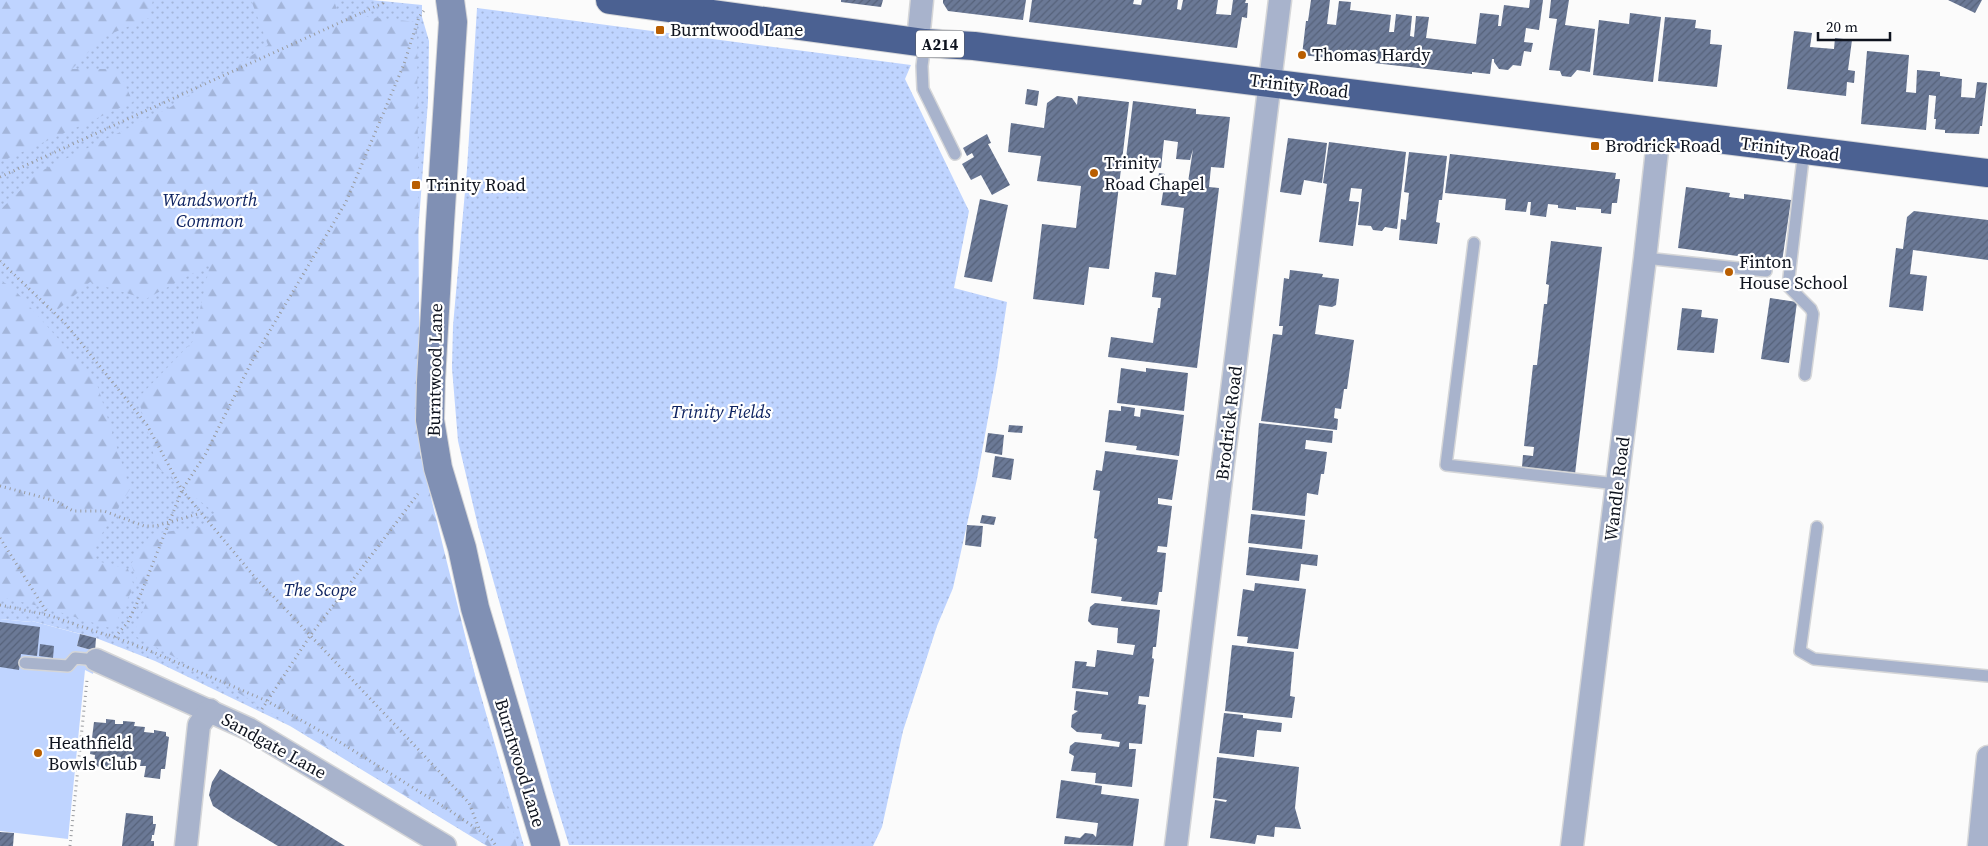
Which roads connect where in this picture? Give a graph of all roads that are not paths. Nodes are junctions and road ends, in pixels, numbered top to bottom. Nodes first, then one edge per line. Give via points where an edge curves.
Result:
1 (610, 0) edge
2 (922, 0) edge
3 (1280, 0) edge
4 (438, 4) edge
5 (921, 42) junction
6 (1270, 82) junction
7 (1659, 132) junction
8 (1804, 150) junction
9 (955, 154) dead end
10 (1988, 173) edge
11 (1474, 243) dead end
12 (1645, 258) junction
13 (1766, 271) dead end
14 (1805, 375) dead end
15 (1617, 484) junction
16 (1817, 527) dead end
17 (100, 661) joint
18 (25, 663) dead end
19 (1988, 676) edge
20 (210, 710) junction
21 (1988, 756) edge
22 (186, 846) edge
23 (445, 846) edge
24 (546, 846) edge
25 (1176, 846) edge
26 (1572, 846) edge
27 (1979, 846) edge

1 - 5 highway, Trinity Road / A214
2 - 5 street
3 - 6 street, Brodrick Road
4 - 24 main road, Burntwood Lane via 453,30 430,420 438,468 462,548 475,608
5 - 6 highway, Trinity Road / A214
5 - 9 lane via 923,89
6 - 7 highway, Trinity Road / A214
6 - 25 street, Brodrick Road
7 - 8 highway, Trinity Road / A214
7 - 12 street, Wandle Road
8 - 10 highway, Trinity Road / A214
8 - 14 lane via 1788,286 1812,314
11 - 15 lane via 1446,465
12 - 13 lane
12 - 15 street, Wandle Road
15 - 26 street, Wandle Road
16 - 19 lane via 1800,651 1814,659
17 - 18 lane via 76,658 68,666
17 - 20 street, Sandgate Lane
20 - 22 street via 199,725
20 - 23 street, Sandgate Lane via 249,729
21 - 27 street

